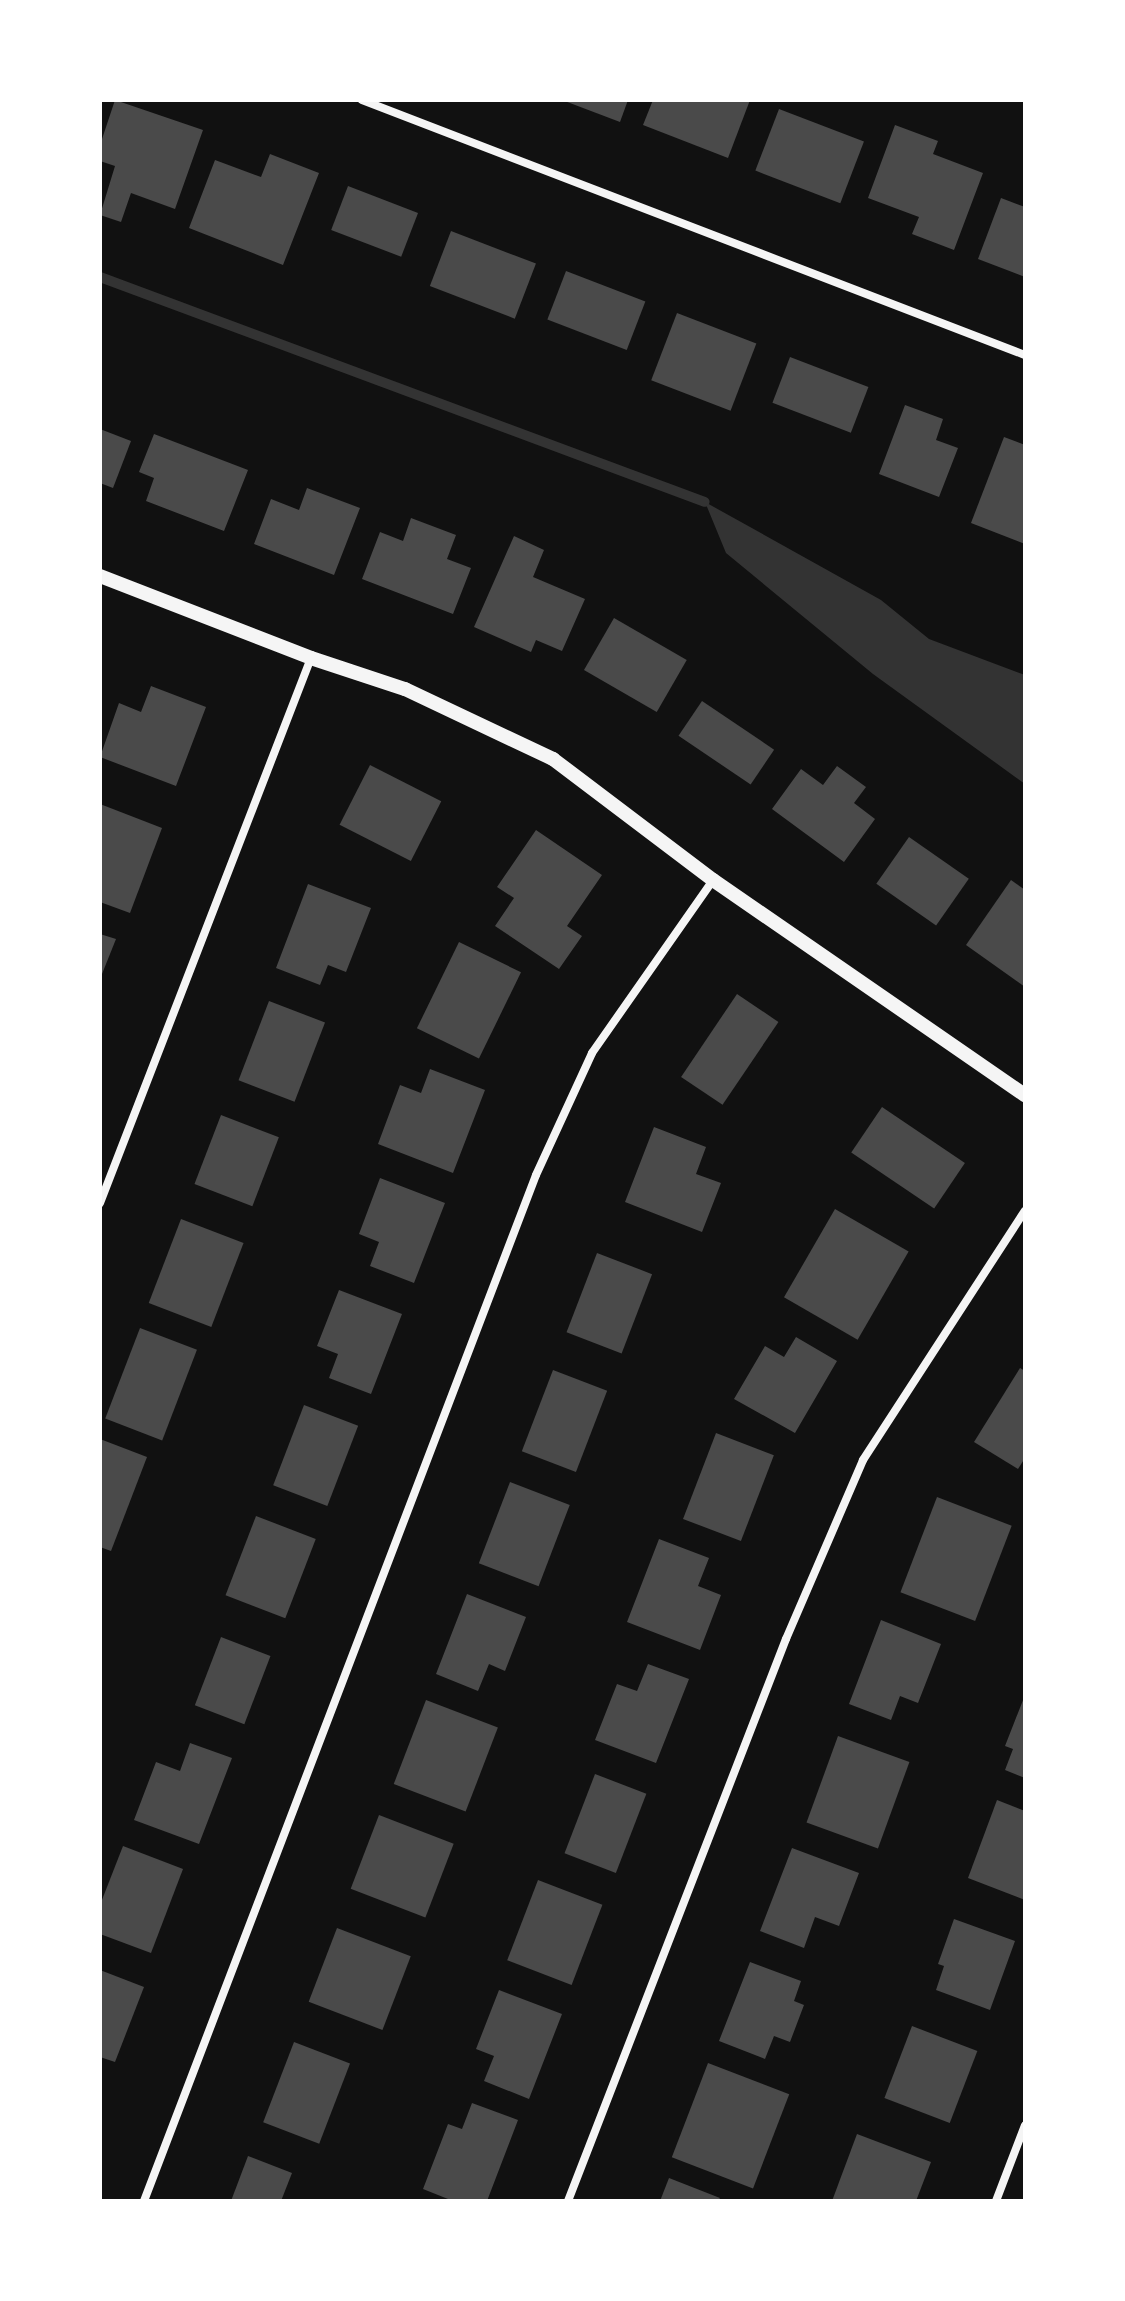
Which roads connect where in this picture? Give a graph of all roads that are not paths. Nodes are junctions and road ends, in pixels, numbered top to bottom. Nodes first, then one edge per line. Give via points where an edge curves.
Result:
1 (362, 100) edge
2 (1025, 355) edge
3 (100, 576) edge
4 (311, 658) junction
5 (713, 880) junction
6 (1025, 1095) edge
7 (100, 1203) edge
8 (1025, 1211) edge
9 (1025, 2125) edge
10 (144, 2201) edge
11 (568, 2201) edge
12 (996, 2201) edge

1 - 2 street
3 - 4 street
4 - 5 street via 405,689 553,759
4 - 7 street
5 - 6 street
5 - 10 street via 592,1053 536,1175
8 - 11 street via 863,1460 786,1639
9 - 12 street

